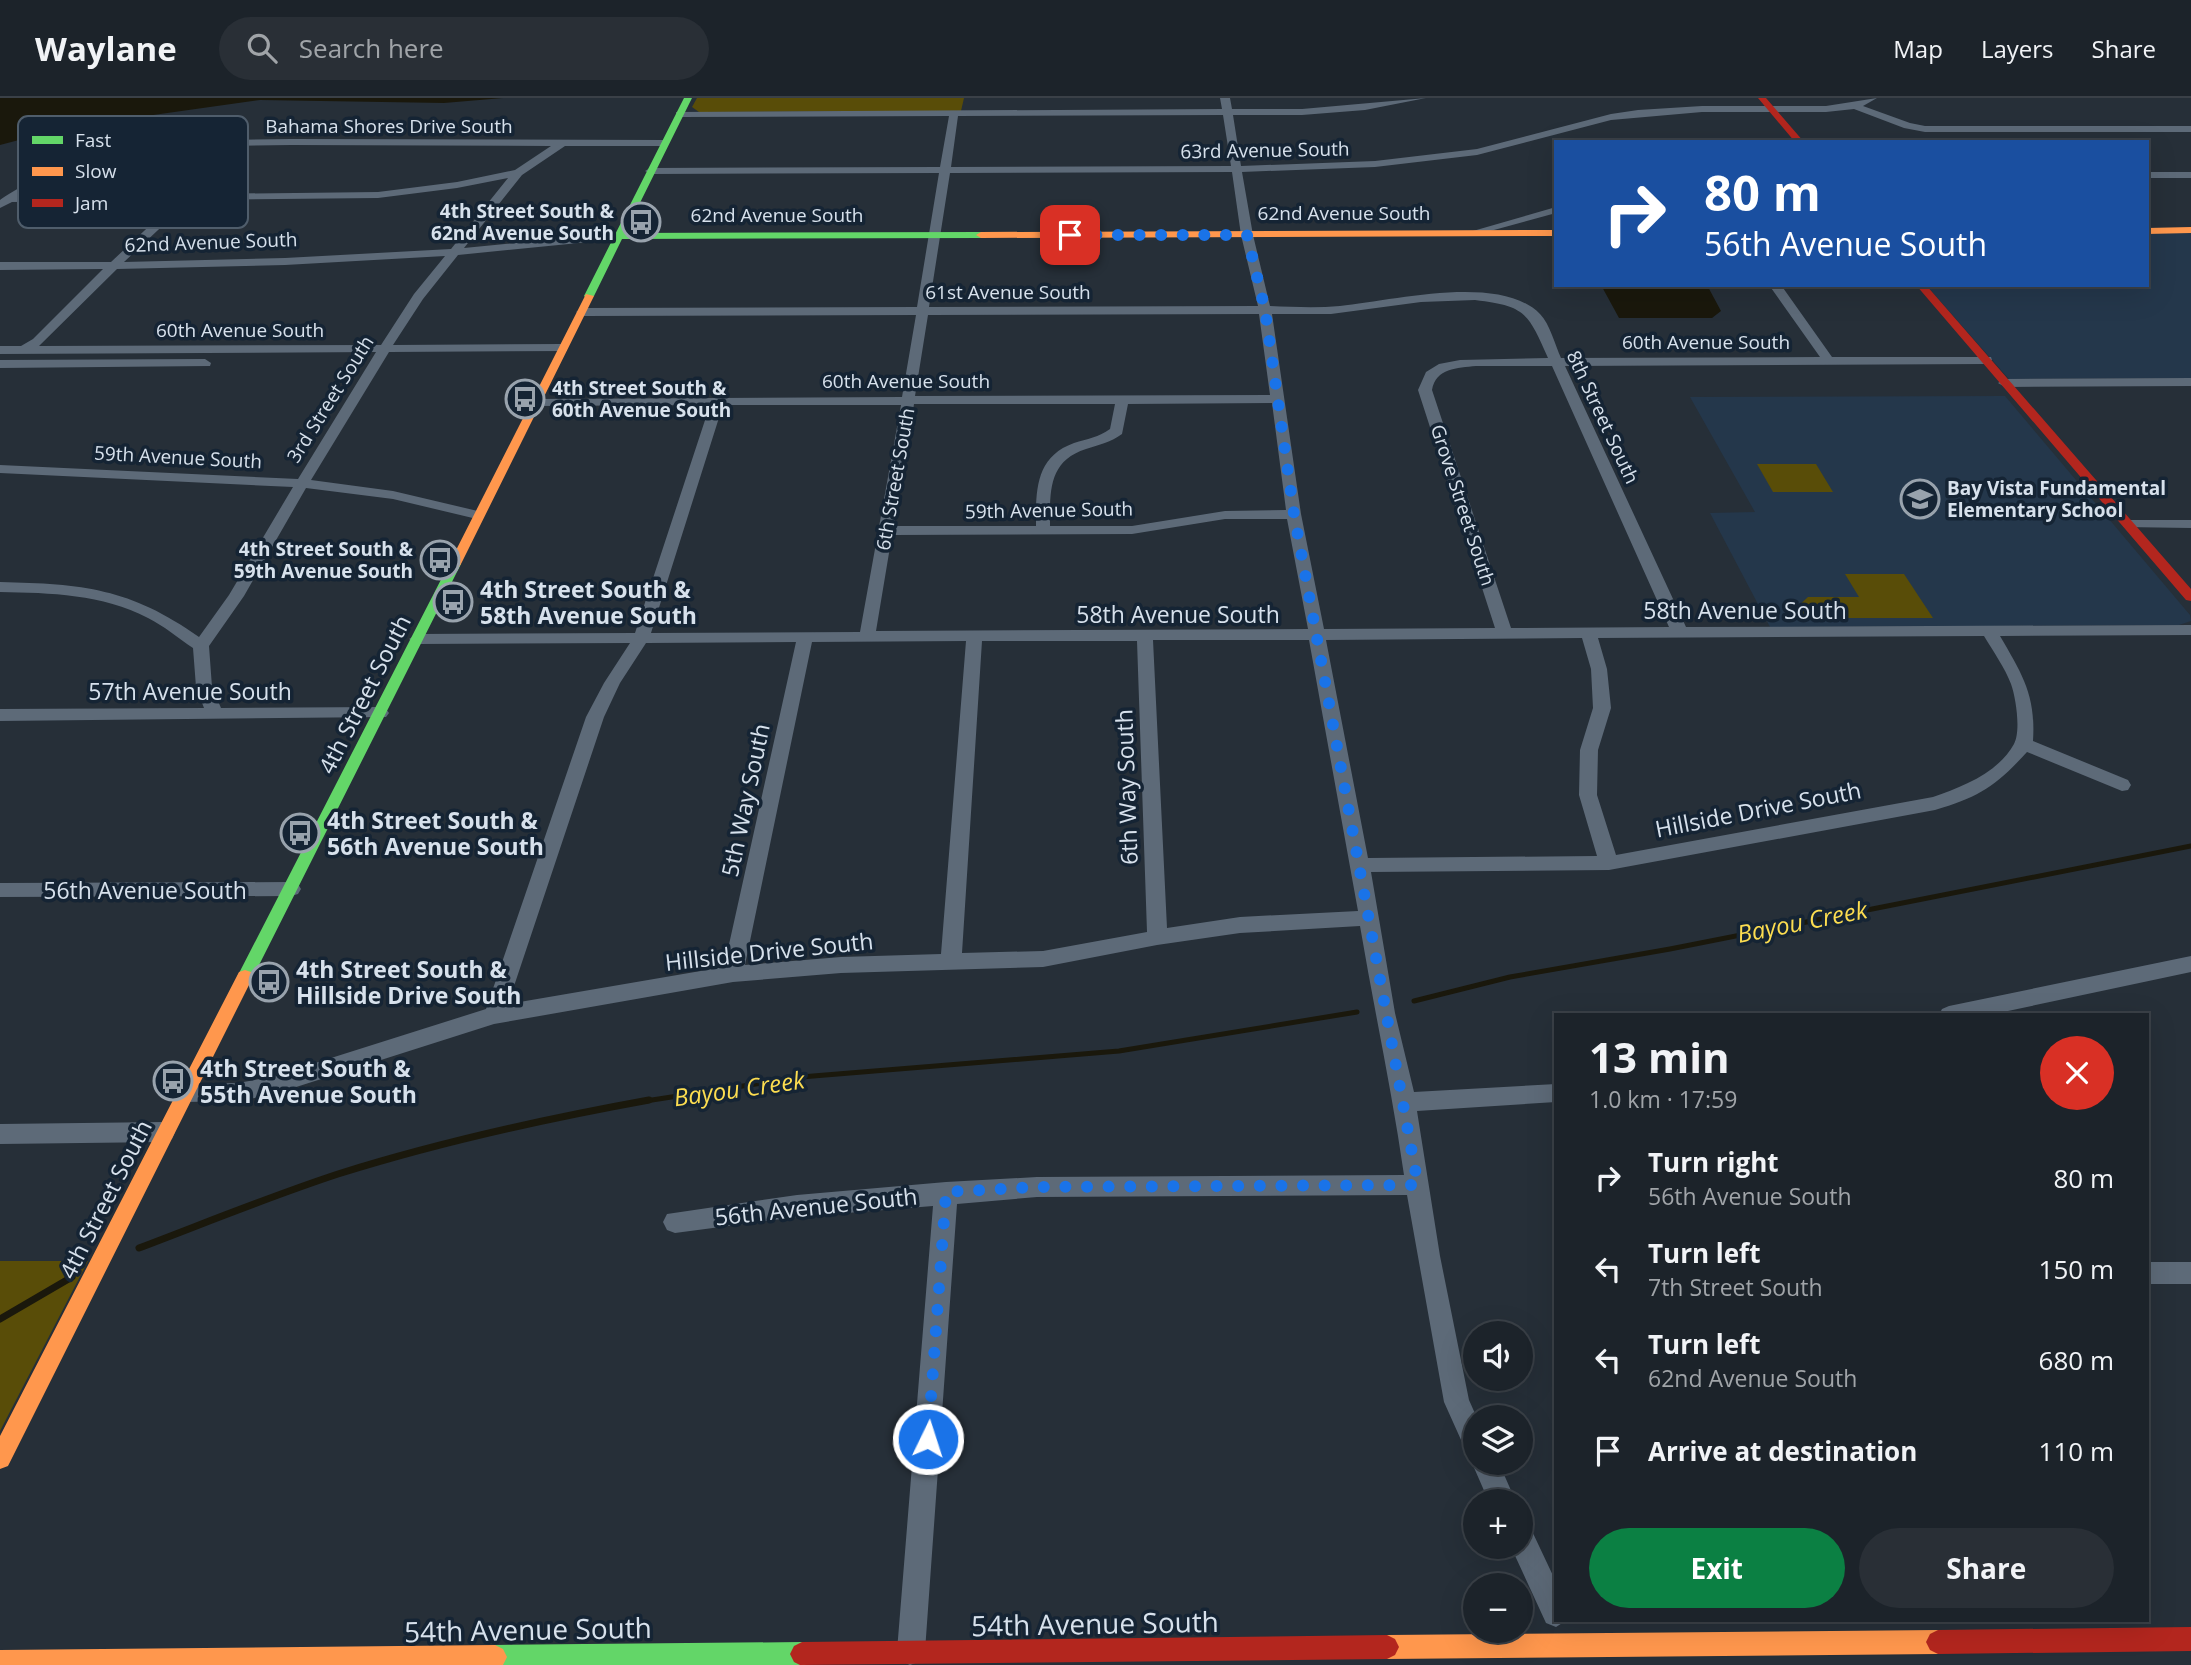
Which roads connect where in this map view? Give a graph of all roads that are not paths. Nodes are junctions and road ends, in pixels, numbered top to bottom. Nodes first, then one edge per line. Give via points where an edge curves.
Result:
1 (688, 98) edge
2 (1225, 98) edge
3 (1421, 98) edge
4 (1872, 98) edge
5 (1767, 103) edge
6 (1855, 106) junction
7 (1228, 112) junction
8 (954, 113) junction
9 (679, 114) junction
10 (2191, 129) edge
11 (1798, 140) edge
12 (563, 143) junction
13 (664, 143) junction
14 (248, 145) edge
15 (1237, 169) junction
16 (945, 170) junction
17 (650, 171) junction
18 (518, 173) junction
19 (2149, 175) edge
20 (2191, 175) edge
21 (248, 198) edge
22 (1554, 211) edge
23 (154, 228) edge
24 (2191, 230) edge
25 (2149, 231) edge
26 (1472, 233) junction
27 (1554, 233) edge
28 (935, 235) junction
29 (1247, 235) junction
30 (619, 236) junction
31 (455, 252) junction
32 (0, 266) edge
33 (113, 266) junction
34 (1776, 287) edge
35 (1923, 287) edge
36 (1433, 298) joint
37 (1265, 310) junction
38 (923, 311) junction
39 (582, 312) junction
40 (384, 349) junction
41 (0, 350) edge
42 (30, 352) junction
43 (560, 355) junction
44 (1986, 360) junction
45 (1829, 361) junction
46 (376, 362) junction
47 (1556, 362) junction
48 (4, 371) edge
49 (1430, 376) joint
50 (2191, 382) edge
51 (2006, 383) junction
52 (1276, 399) junction
53 (908, 400) junction
54 (1122, 400) junction
55 (719, 401) junction
56 (536, 402) junction
57 (0, 469) edge
58 (300, 483) junction
59 (1294, 514) junction
60 (477, 515) junction
61 (2129, 524) junction
62 (2191, 524) edge
63 (886, 531) junction
64 (1043, 531) junction
65 (0, 587) edge
66 (2191, 597) edge
67 (2191, 630) edge
68 (1989, 631) junction
69 (1680, 633) junction
70 (1588, 634) junction
71 (1505, 635) junction
72 (1145, 636) junction
73 (1318, 636) junction
74 (805, 637) junction
75 (974, 637) junction
76 (641, 638) junction
77 (867, 638) junction
78 (417, 639) junction
79 (201, 646) junction
80 (214, 713) junction
81 (380, 713) junction
82 (0, 715) edge
83 (2024, 744) junction
84 (2122, 785) dead end
85 (1609, 863) junction
86 (1360, 865) junction
87 (291, 889) junction
88 (0, 890) edge
89 (1368, 918) junction
90 (1157, 937) junction
91 (951, 962) junction
92 (2191, 964) edge
93 (733, 974) junction
94 (1958, 1013) edge
95 (494, 1015) junction
96 (185, 1093) junction
97 (1554, 1093) edge
98 (1405, 1102) junction
99 (164, 1132) junction
100 (0, 1134) edge
101 (1418, 1185) junction
102 (946, 1192) junction
103 (675, 1222) dead end
104 (2149, 1273) edge
105 (2191, 1273) edge
106 (1463, 1415) edge
107 (0, 1458) edge
108 (1530, 1559) edge
109 (1554, 1609) edge
110 (1880, 1631) edge
111 (2191, 1639) edge
112 (1568, 1643) edge
113 (911, 1651) junction
114 (773, 1659) edge
115 (335, 1661) edge
116 (0, 1662) edge

1 - 9 street, 4th Street South
2 - 7 street
3 - 7 street via 1335,110
4 - 6 street, 63rd Avenue South
5 - 6 street, 63rd Avenue South via 1826,109
5 - 11 street
5 - 15 street, 63rd Avenue South via 1611,117 1477,152 1414,161
6 - 10 street via 1925,129
7 - 8 street
7 - 15 street
8 - 9 street
8 - 16 street, 6th Street South
9 - 13 street, 4th Street South
12 - 13 street, Bahama Shores Drive South
12 - 14 street, Bahama Shores Drive South
12 - 18 street, 3rd Street South
13 - 17 street, 4th Street South
15 - 16 street, 63rd Avenue South
15 - 29 street
16 - 17 street, 63rd Avenue South
16 - 28 street, 6th Street South
17 - 30 street, 4th Street South
18 - 21 street via 378,195
18 - 31 street, 3rd Street South
19 - 20 street
22 - 26 street
23 - 33 street
24 - 25 street
26 - 27 street, 62nd Avenue South
26 - 29 street, 62nd Avenue South
28 - 29 street, 62nd Avenue South
28 - 30 street, 62nd Avenue South
28 - 38 street, 6th Street South
29 - 37 street
30 - 31 street, 62nd Avenue South
30 - 39 street, 4th Street South
31 - 33 street, 62nd Avenue South
31 - 40 street, 3rd Street South
32 - 33 street, 62nd Avenue South
33 - 42 street
34 - 45 street
35 - 44 street
36 - 37 street, 61st Avenue South via 1351,308
36 - 47 street, 8th Street South via 1497,299 1528,309
37 - 38 street, 61st Avenue South
37 - 52 street
38 - 39 street, 61st Avenue South
38 - 53 street, 6th Street South
39 - 43 street, 4th Street South
40 - 42 street, 60th Avenue South
40 - 43 street, 60th Avenue South
40 - 46 street, 3rd Street South
41 - 42 street, 60th Avenue South
42 - 46 street, 60th Avenue South
42 - 48 street, 60th Avenue South
43 - 46 street, 60th Avenue South
43 - 56 street, 4th Street South
44 - 45 street, 60th Avenue South
44 - 51 street
45 - 47 street, 60th Avenue South
46 - 58 street, 3rd Street South
47 - 49 street, 60th Avenue South via 1456,364
47 - 69 street, 8th Street South
49 - 71 street, Grove Street South via 1425,390
50 - 51 street
51 - 61 street
52 - 54 street, 60th Avenue South
52 - 59 street
53 - 54 street, 60th Avenue South
53 - 55 street, 60th Avenue South
53 - 63 street, 6th Street South
54 - 64 street via 1117,431 1050,463 1045,475
55 - 56 street, 60th Avenue South
55 - 76 street
56 - 60 street, 4th Street South
57 - 58 street, 59th Avenue South
58 - 60 street, 59th Avenue South via 393,495
58 - 79 street, 3rd Street South via 236,596
59 - 64 street, 59th Avenue South via 1225,514 1132,530
59 - 73 street
60 - 78 street, 4th Street South
61 - 62 street
61 - 66 street
63 - 64 street, 59th Avenue South
63 - 77 street, 6th Street South
65 - 79 street via 67,591 121,601 154,614
67 - 68 street, 58th Avenue South
68 - 69 street, 58th Avenue South
68 - 83 street via 2019,683 2026,714
69 - 70 street, 58th Avenue South
70 - 71 street, 58th Avenue South
70 - 85 street via 1599,669 1602,708 1589,750 1588,795
71 - 73 street, 58th Avenue South
72 - 73 street, 58th Avenue South
72 - 75 street, 58th Avenue South
72 - 90 street, 6th Way South
73 - 86 street
74 - 76 street, 58th Avenue South
74 - 77 street, 58th Avenue South
74 - 93 street, 5th Way South
75 - 77 street, 58th Avenue South
75 - 91 street
76 - 78 street, 58th Avenue South
76 - 95 street via 595,716
78 - 81 street, 4th Street South
79 - 80 street via 204,687
80 - 81 street, 57th Avenue South
80 - 82 street, 57th Avenue South
81 - 87 street, 4th Street South
83 - 84 street
83 - 85 street, Hillside Drive South via 1975,789 1936,803
85 - 86 street, Hillside Drive South
86 - 89 street
87 - 88 street, 56th Avenue South
87 - 96 street, 4th Street South
89 - 90 street, Hillside Drive South via 1240,925
89 - 98 street
90 - 91 street, Hillside Drive South via 1043,959
91 - 93 street, Hillside Drive South
92 - 94 street
93 - 95 street, Hillside Drive South
95 - 96 street, Hillside Drive South via 271,1086
96 - 99 street, 4th Street South
97 - 98 street
98 - 101 street
99 - 100 street
99 - 107 street, 4th Street South
101 - 102 street, 56th Avenue South via 1037,1187
101 - 106 street via 1428,1256
102 - 103 street, 56th Avenue South
102 - 113 street
104 - 105 street
108 - 109 street
110 - 111 street, 54th Avenue South
110 - 112 street, 54th Avenue South
112 - 113 street, 54th Avenue South
113 - 114 street, 54th Avenue South
114 - 115 street, 54th Avenue South
115 - 116 street, 54th Avenue South

